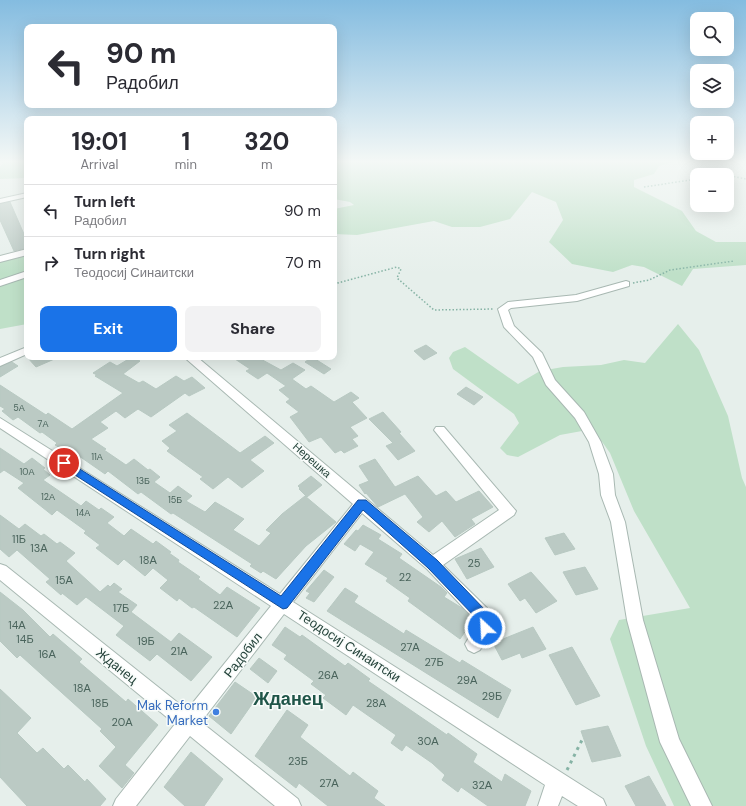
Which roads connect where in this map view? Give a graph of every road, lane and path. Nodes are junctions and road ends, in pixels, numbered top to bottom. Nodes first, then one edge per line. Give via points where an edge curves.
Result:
1 (11, 199) edge
2 (0, 201) edge
3 (0, 247) edge
4 (24, 253) edge
5 (2, 258) edge
6 (734, 261) dead end
7 (24, 275) edge
8 (0, 282) edge
9 (337, 283) edge
10 (626, 284) joint
11 (503, 309) junction
12 (24, 351) edge
13 (194, 360) edge
14 (0, 362) edge
15 (0, 422) edge
16 (440, 430) dead end
17 (362, 503) junction
18 (432, 564) junction
19 (0, 571) edge
20 (283, 604) junction
21 (474, 644) dead end
22 (188, 724) junction
23 (583, 738) dead end
24 (558, 782) junction
25 (123, 806) edge
26 (291, 806) edge
27 (548, 806) edge
28 (596, 806) edge
29 (702, 806) edge

1 - 2 street
3 - 5 street
4 - 5 street
6 - 10 path via 670,270 649,280
7 - 8 street
9 - 11 path via 397,267 401,269 397,278 434,310
10 - 11 street via 577,298 508,305
11 - 29 street via 509,327 538,355 550,382 580,415 595,442 606,474 608,495 618,522 635,620 670,742
12 - 14 street
13 - 17 street, Нерешка
15 - 20 street, Теодосиј Синаитски
16 - 18 street via 509,511
17 - 18 street, Нерешка
17 - 20 street, Радобил
18 - 21 street, Нерешка via 483,616 485,628
19 - 22 street, Жданец
20 - 22 street, Радобил
20 - 24 street, Теодосиј Синаитски
22 - 25 street, Радобил
22 - 26 street, Жданец
23 - 24 path
24 - 27 street
24 - 28 street, Теодосиј Синаитски

